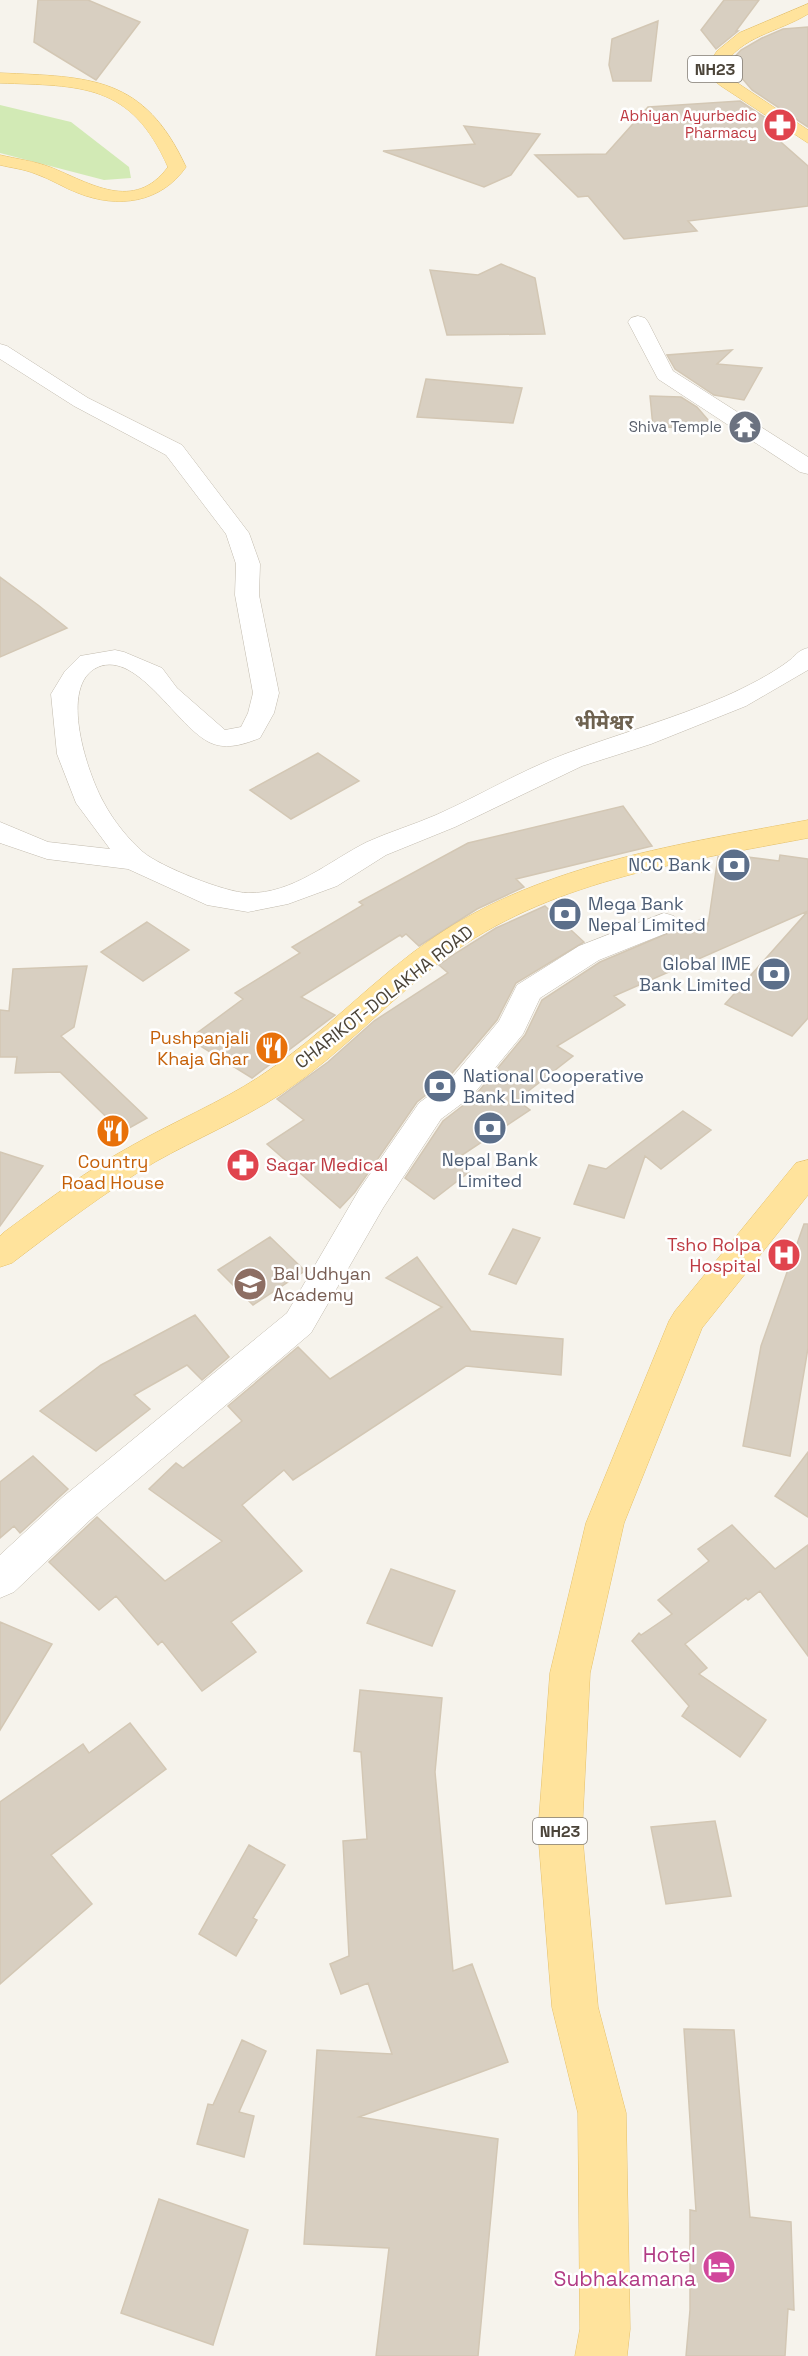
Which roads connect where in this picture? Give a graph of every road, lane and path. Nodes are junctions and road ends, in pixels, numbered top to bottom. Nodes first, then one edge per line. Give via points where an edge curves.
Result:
1 (808, 8) edge
2 (0, 78) edge
3 (808, 138) edge
4 (0, 160) edge
5 (638, 322) dead end
6 (0, 350) edge
7 (808, 467) edge
8 (808, 655) edge
9 (808, 829) edge
10 (0, 831) edge
11 (134, 860) junction
12 (664, 923) dead end
13 (808, 1172) edge
14 (0, 1254) edge
15 (0, 1580) edge
16 (601, 2356) edge

1 - 3 main road, NH23 via 742,37 723,51 714,68 722,79
2 - 4 main road via 79,84 117,93 147,115 177,167 169,181 158,188 130,196 110,196 35,168
5 - 7 street via 665,375
6 - 11 street via 81,402 174,450 237,533 248,564 247,595 266,693 251,732 237,738 218,736 168,693 153,673 115,657 89,661 64,694 70,754 90,803
8 - 11 street via 799,665 737,701 573,760 376,849 327,879 288,895 248,903 207,896
9 - 14 main road, CHARIKOT-DOLAKHA ROAD via 604,873 525,900 481,921 445,944 278,1081 124,1165
10 - 11 street via 13,840 63,854
12 - 15 street via 589,953 528,992 512,1026 461,1088 430,1111 371,1199 299,1323 77,1508
13 - 16 main road, NH23 via 687,1321 605,1523 570,1672 560,1832 575,2007 602,2113 605,2329

